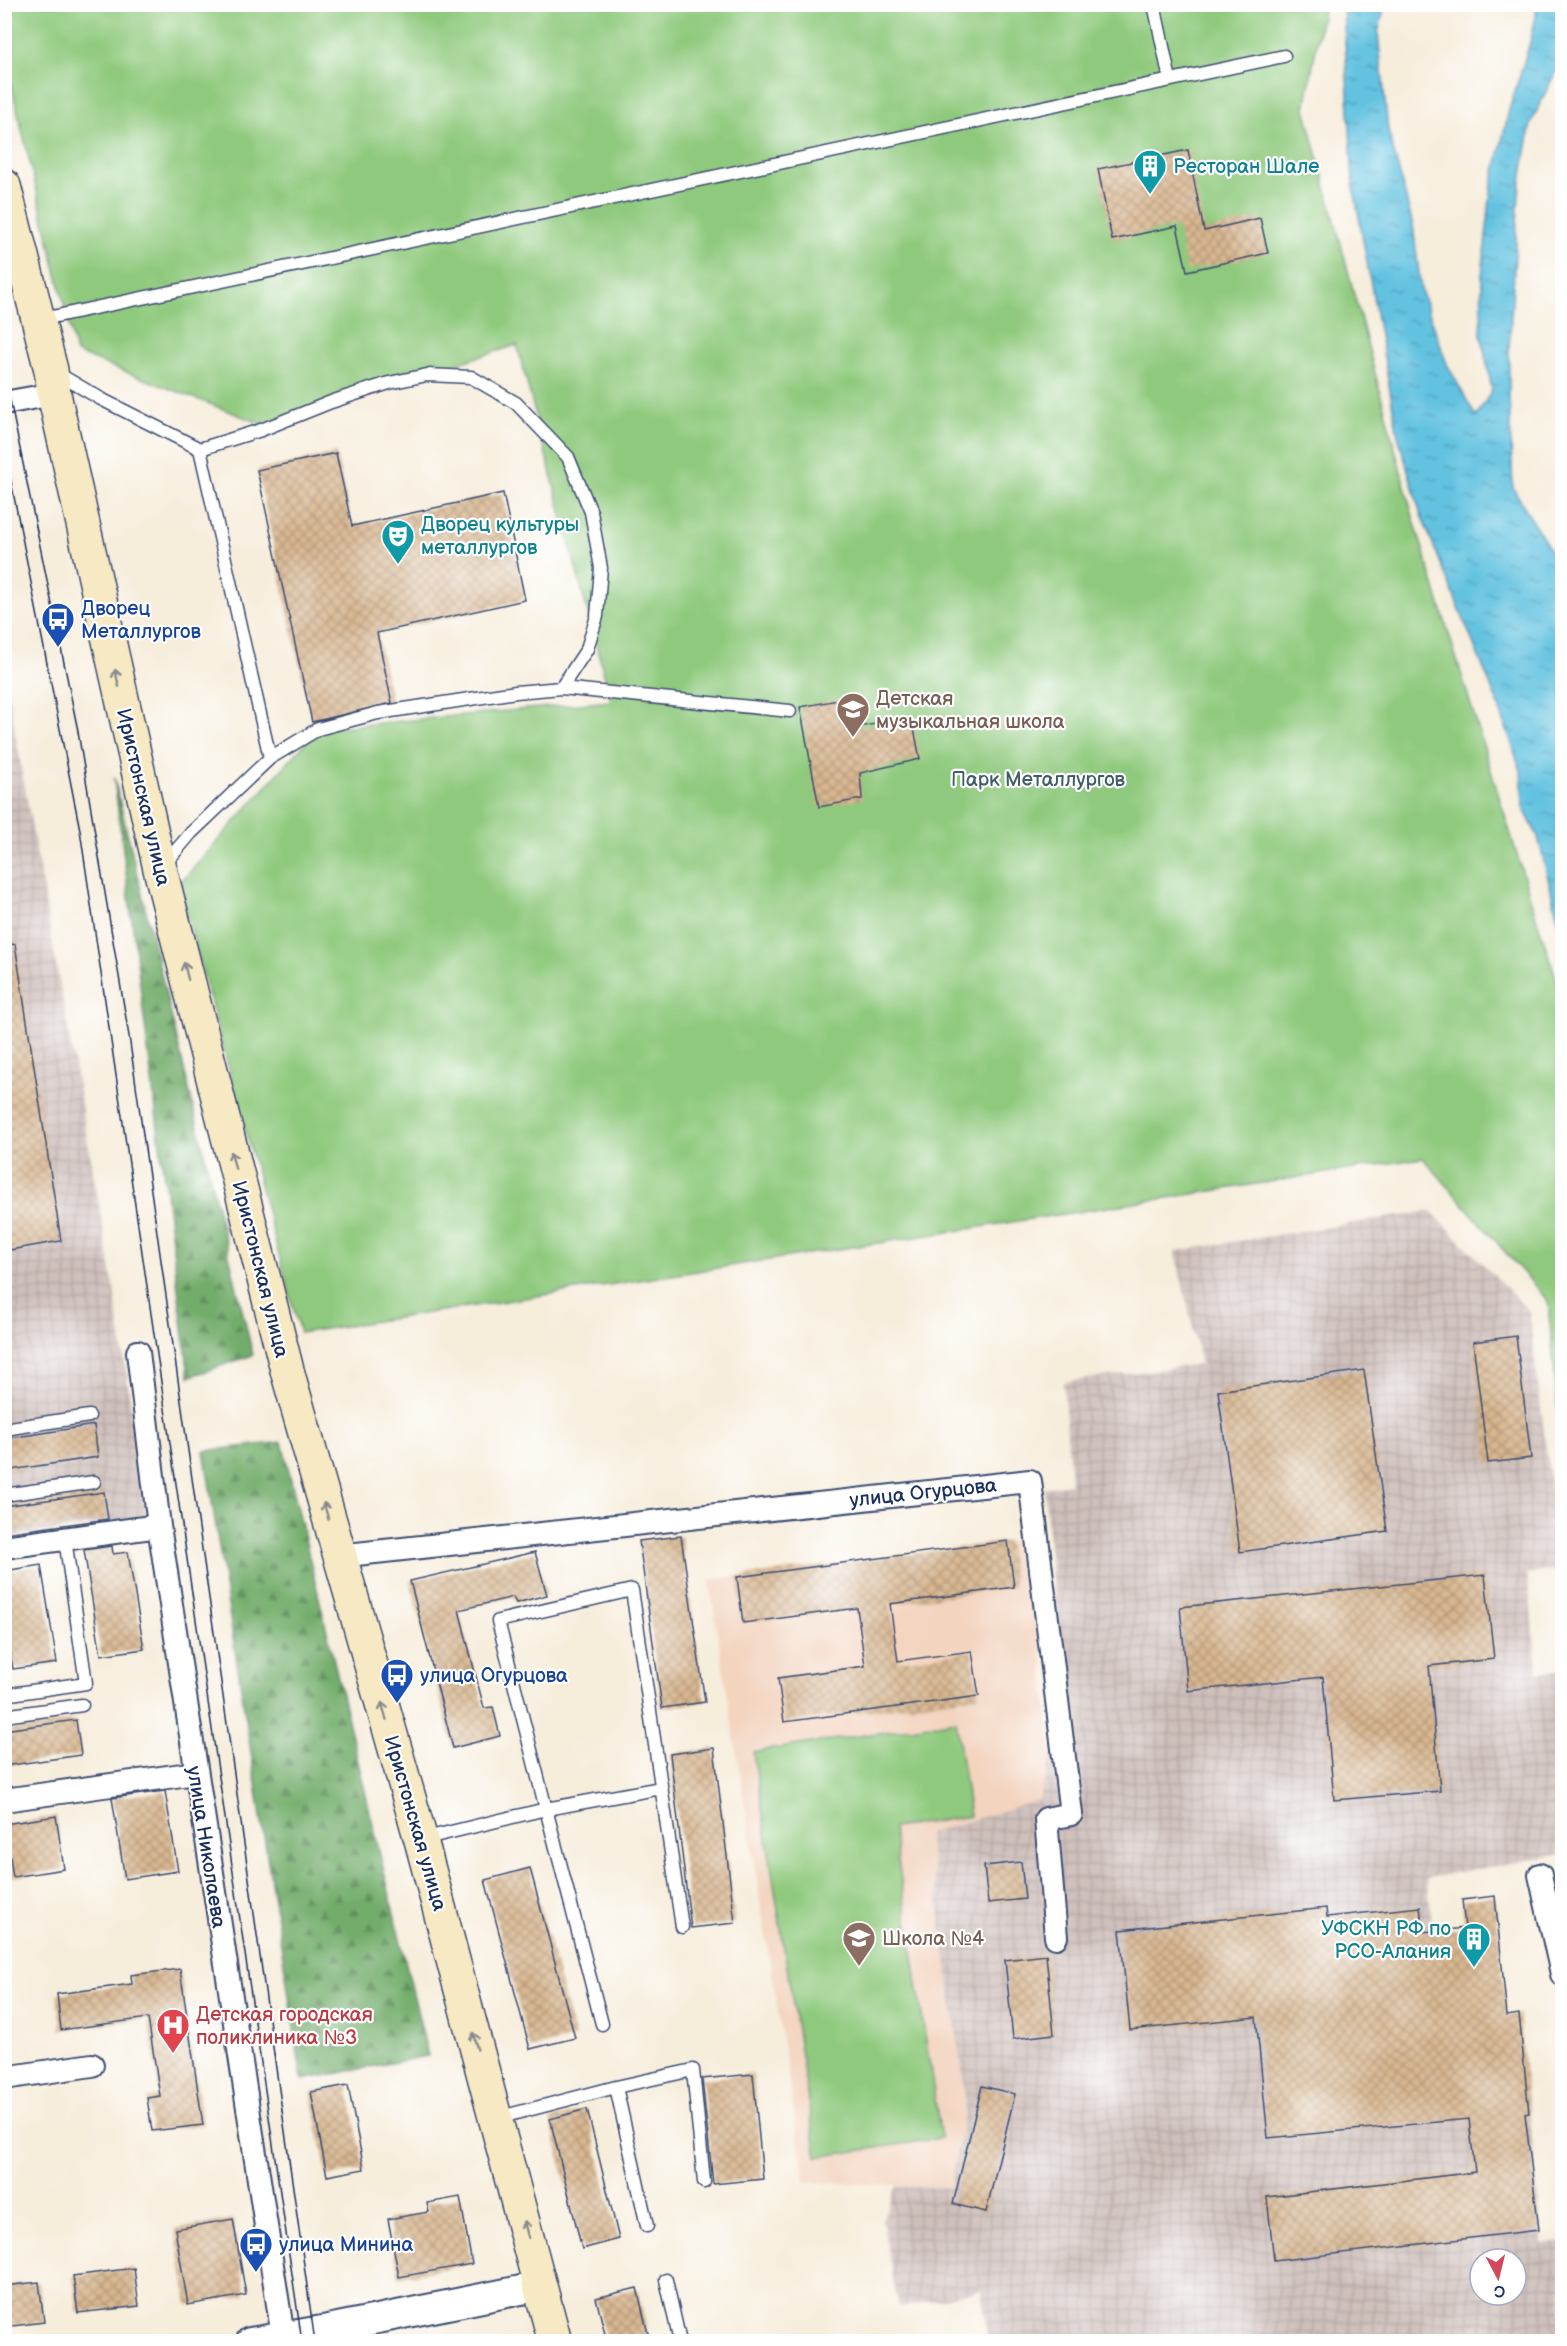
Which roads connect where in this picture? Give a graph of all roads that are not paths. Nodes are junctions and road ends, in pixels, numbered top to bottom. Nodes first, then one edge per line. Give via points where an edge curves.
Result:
1 (1154, 4) edge
2 (1284, 56) dead end
3 (1170, 80) junction
4 (4, 186) edge
5 (37, 320) junction
6 (52, 382) junction
7 (4, 403) edge
8 (200, 449) junction
9 (561, 688) junction
10 (789, 711) dead end
11 (270, 758) junction
12 (160, 869) junction
13 (138, 1352) dead end
14 (89, 1416) dead end
15 (4, 1429) edge
16 (94, 1482) dead end
17 (4, 1495) edge
18 (159, 1526) junction
19 (65, 1539) junction
20 (4, 1547) edge
21 (338, 1556) junction
22 (4, 1695) edge
23 (82, 1705) dead end
24 (4, 1716) edge
25 (196, 1773) junction
26 (661, 1788) junction
27 (4, 1800) edge
28 (546, 1809) junction
29 (421, 1840) junction
30 (1540, 1875) dead end
31 (682, 1927) dead end
32 (1056, 1937) dead end
33 (1563, 1974) edge
34 (602, 2024) dead end
35 (93, 2065) dead end
36 (4, 2078) edge
37 (615, 2087) junction
38 (496, 2118) junction
39 (704, 2182) dead end
40 (647, 2226) dead end
41 (666, 2280) dead end
42 (541, 2286) junction
43 (329, 2335) edge
44 (283, 2339) edge
45 (250, 2342) edge
46 (555, 2342) edge
47 (680, 2342) edge

1 - 3 lane
2 - 3 lane
3 - 5 lane
4 - 5 main road, Иристонская улица
5 - 6 main road, Иристонская улица
6 - 7 street
6 - 8 lane via 101,399
12 -> 6 main road, Иристонская улица
8 - 9 lane via 389,382 428,375 471,376 516,403 568,457 591,513 601,568 597,616 587,649
8 - 11 lane
9 - 10 lane
9 - 11 lane via 378,713 318,729
11 - 12 lane via 191,833
21 -> 12 main road, Иристонская улица
13 - 18 street, улица Николаева
14 - 15 lane
16 - 17 lane
18 - 19 street
18 - 25 street, улица Николаева
19 - 20 street
19 - 22 lane via 86,1683
29 -> 21 main road, Иристонская улица
21 - 32 street, улица Огурцова via 1030,1481 1071,1814 1046,1819
23 - 24 lane
25 - 27 street
25 - 44 street, улица Николаева
26 - 28 lane
26 - 28 lane via 632,1590 498,1621
26 - 31 lane
28 - 29 lane
28 - 34 lane
38 -> 29 main road, Иристонская улица
30 - 33 street
35 - 36 street
37 - 38 lane
37 - 39 lane via 693,2070
37 - 40 lane
42 -> 38 main road, Иристонская улица
41 - 47 lane
42 - 43 street
42 - 46 main road, Иристонская улица
43 - 44 street
44 - 45 street

